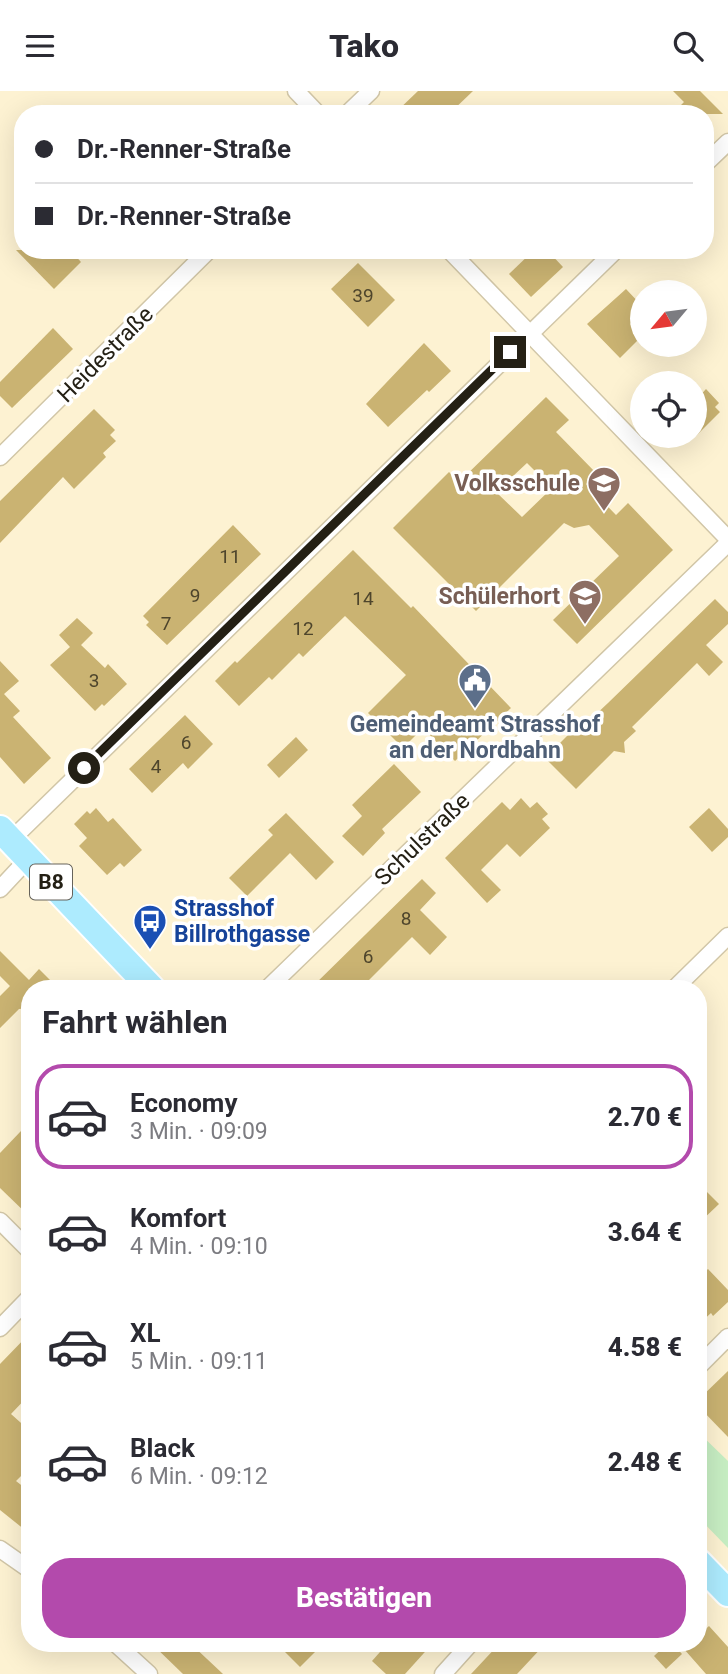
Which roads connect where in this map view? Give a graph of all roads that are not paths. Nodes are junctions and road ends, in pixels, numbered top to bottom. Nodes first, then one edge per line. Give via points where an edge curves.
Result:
1 (296, 91) edge
2 (371, 91) edge
3 (309, 105) edge
4 (356, 105) edge
5 (728, 142) edge
6 (714, 155) edge
7 (200, 259) edge
8 (458, 259) edge
9 (607, 259) edge
10 (529, 334) junction
11 (0, 457) edge
12 (728, 541) edge
13 (13, 843) edge
14 (0, 889) edge
15 (728, 936) edge
16 (143, 980) edge
17 (276, 980) edge
18 (683, 980) edge
19 (0, 1221) edge
20 (21, 1242) edge
21 (21, 1306) edge
22 (0, 1328) edge
23 (728, 1337) edge
24 (707, 1358) edge
25 (0, 1549) edge
26 (21, 1564) edge
27 (707, 1571) edge
28 (728, 1593) edge
29 (127, 1652) edge
30 (463, 1652) edge
31 (149, 1674) edge
32 (443, 1674) edge

1 - 3 street
2 - 4 street
5 - 6 street
7 - 11 street, Heidestraße
8 - 10 street
9 - 10 street
10 - 12 street
10 - 13 street
12 - 17 street, Schulstraße
13 - 14 street
13 - 16 main road, B8
15 - 18 street
19 - 20 street
21 - 22 street
23 - 24 street
25 - 26 street
27 - 28 main road
29 - 31 street
30 - 32 street

